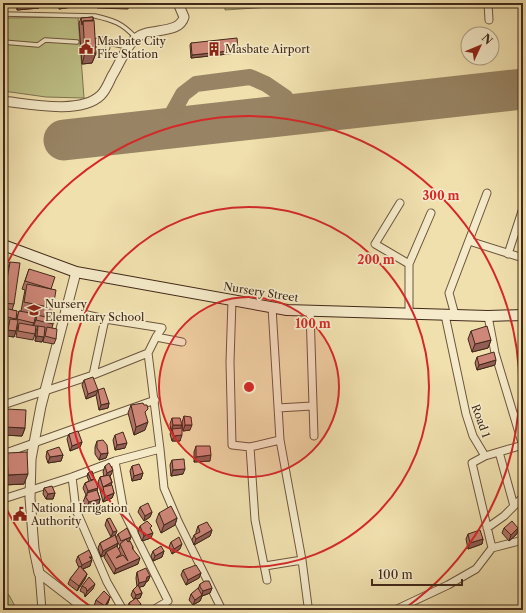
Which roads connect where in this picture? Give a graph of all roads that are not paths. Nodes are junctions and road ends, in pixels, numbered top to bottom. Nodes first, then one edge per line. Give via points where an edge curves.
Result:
1 (178, 3) edge
2 (488, 3) edge
3 (3, 14) edge
4 (489, 20) dead end
5 (136, 38) junction
6 (3, 42) edge
7 (77, 42) dead end
8 (108, 43) dead end
9 (130, 47) junction
10 (3, 101) edge
11 (486, 193) dead end
12 (400, 203) dead end
13 (523, 208) edge
14 (431, 213) dead end
15 (469, 240) junction
16 (3, 245) edge
17 (508, 254) junction
18 (523, 258) edge
19 (409, 264) junction
20 (76, 272) junction
21 (232, 300) junction
22 (272, 308) junction
23 (65, 310) junction
24 (310, 311) junction
25 (409, 314) junction
26 (450, 315) junction
27 (523, 315) edge
28 (488, 316) junction
29 (105, 319) junction
30 (156, 337) junction
31 (182, 342) dead end
32 (148, 353) junction
33 (93, 375) junction
34 (45, 392) junction
35 (155, 400) junction
36 (3, 405) edge
37 (312, 406) junction
38 (278, 408) junction
39 (314, 436) dead end
40 (280, 440) junction
41 (34, 444) junction
42 (523, 445) edge
43 (250, 447) junction
44 (160, 449) junction
45 (499, 452) junction
46 (3, 454) edge
47 (485, 456) junction
48 (115, 461) junction
49 (72, 477) junction
50 (30, 490) junction
51 (523, 497) edge
52 (3, 499) edge
53 (514, 506) junction
54 (487, 528) junction
55 (523, 540) edge
56 (492, 548) junction
57 (302, 560) junction
58 (264, 566) junction
59 (39, 573) junction
60 (267, 580) dead end
61 (308, 606) dead end
62 (42, 610) edge
63 (87, 610) edge
64 (123, 610) edge
65 (153, 610) edge
66 (222, 610) edge
67 (395, 610) edge

1 - 5 street via 184,17 182,23 176,27 145,32
2 - 4 street
3 - 5 lane via 95,16 110,19 124,26
5 - 9 street
6 - 7 lane via 38,45 45,40
8 - 9 lane
9 - 10 street via 101,95 84,104 51,106
11 - 15 street, Road 1
12 - 19 street via 375,244
13 - 17 street
14 - 19 street
15 - 17 street
15 - 26 street, Road 1 via 449,293
16 - 20 main road, Nursery Street
17 - 18 street
19 - 25 street
20 - 21 main road, Nursery Street
20 - 23 street
21 - 22 main road, Nursery Street
21 - 43 street via 232,445
22 - 24 main road, Nursery Street
22 - 38 street
23 - 29 street
23 - 34 street
24 - 25 main road, Nursery Street
24 - 37 street
25 - 26 main road, Nursery Street
26 - 28 main road, Nursery Street
26 - 47 street, Road 1 via 466,414 473,436
27 - 28 main road, Nursery Street
28 - 42 street via 495,353
29 - 30 street via 162,328
29 - 33 street
30 - 31 street
30 - 32 street
32 - 33 street
32 - 35 street
33 - 34 street
34 - 36 street
34 - 41 street
35 - 41 street
35 - 44 street
37 - 38 street
37 - 39 street
38 - 40 street
40 - 43 street
40 - 57 street
41 - 46 street
41 - 50 street
42 - 45 street
43 - 58 street via 255,520
44 - 48 street
44 - 66 street via 164,488
45 - 47 street
45 - 53 street
47 - 54 street via 472,463
48 - 49 street
48 - 65 street via 124,512 168,601
49 - 50 street
49 - 64 street via 76,510 107,582
50 - 52 street
50 - 59 street via 34,549
51 - 53 street
53 - 54 street
54 - 56 street
55 - 56 street
56 - 67 street via 476,568 448,586
57 - 58 street
57 - 61 street
58 - 60 street
59 - 62 street
59 - 63 street

